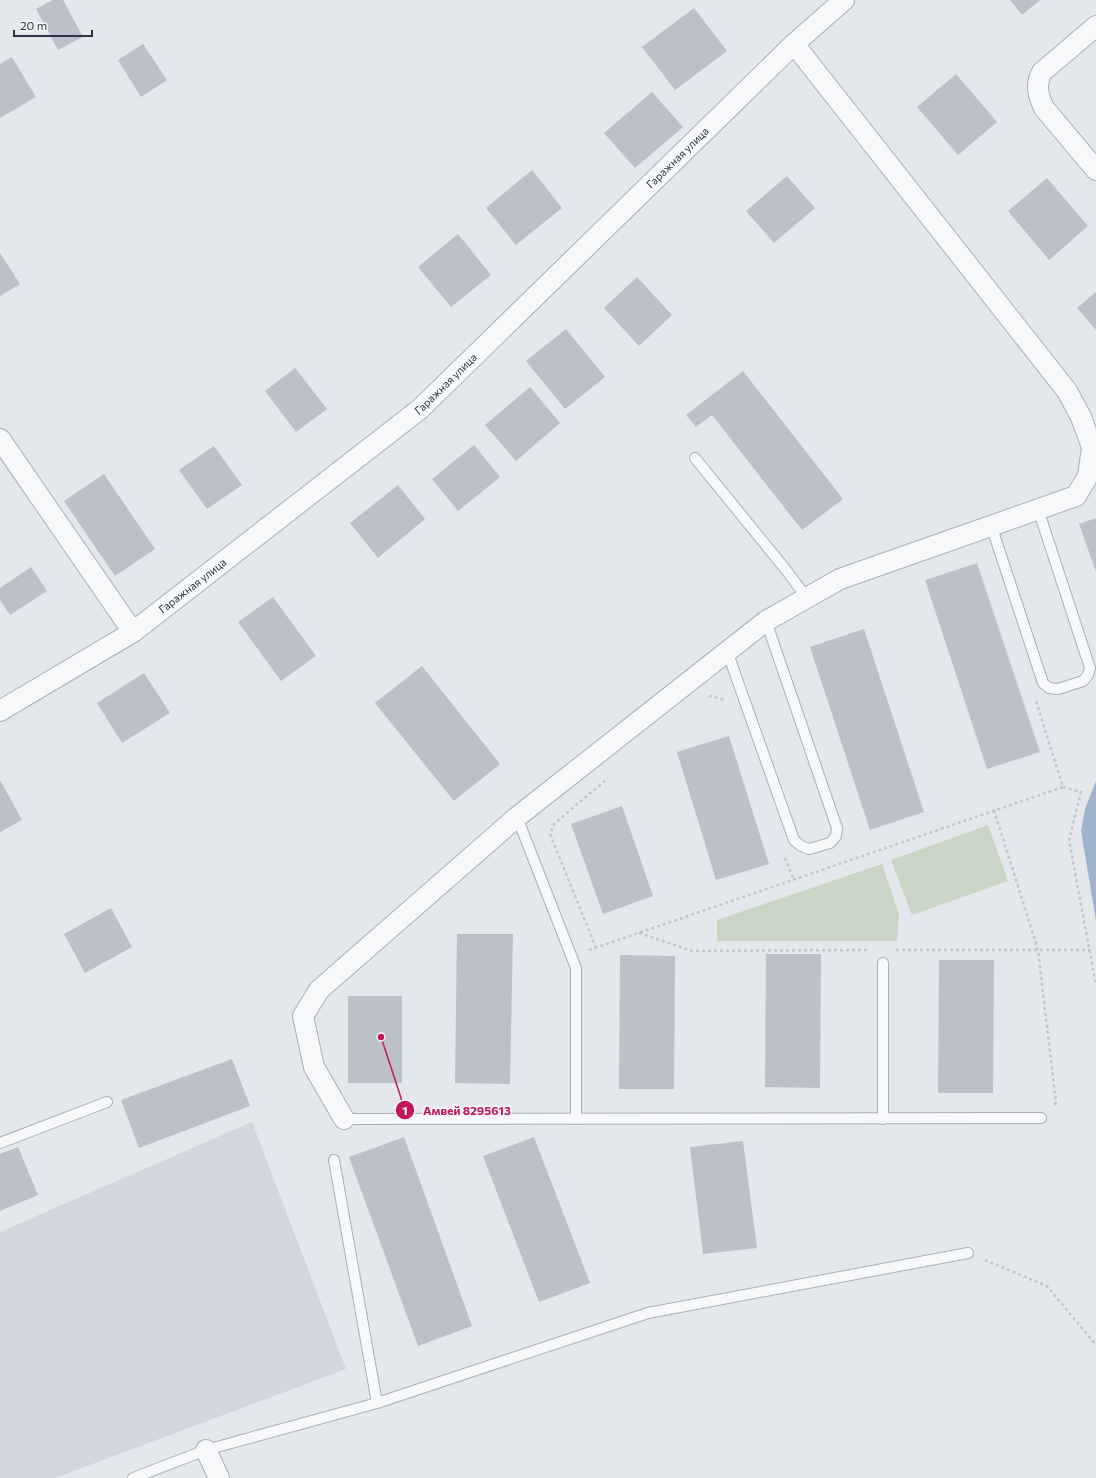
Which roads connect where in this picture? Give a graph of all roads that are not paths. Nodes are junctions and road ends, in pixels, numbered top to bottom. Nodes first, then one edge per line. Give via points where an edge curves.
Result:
1 (844, 0) edge
2 (1096, 26) edge
3 (794, 44) junction
4 (1096, 170) edge
5 (0, 439) edge
6 (695, 458) dead end
7 (1038, 509) junction
8 (991, 526) junction
9 (806, 598) junction
10 (766, 621) junction
11 (133, 632) junction
12 (727, 651) junction
13 (0, 711) edge
14 (517, 817) junction
15 (883, 963) dead end
16 (107, 1102) dead end
17 (1041, 1118) road end
18 (344, 1119) joint
19 (576, 1119) junction
20 (883, 1119) junction
21 (0, 1143) edge
22 (334, 1160) dead end
23 (968, 1252) road end
24 (377, 1403) junction
25 (206, 1450) junction
26 (134, 1478) edge
27 (218, 1478) edge

1 - 3 street, Гаражная улица
2 - 4 street via 1042,72 1037,88 1044,108
3 - 7 street via 1067,391 1081,417 1092,447 1088,476 1076,496
3 - 11 street, Гаражная улица via 420,409
5 - 11 street
6 - 9 lane
7 - 8 street
7 - 8 lane via 1090,668 1083,681 1058,689 1049,688 1043,683
8 - 9 street via 840,579
9 - 10 street
10 - 12 street
10 - 12 lane via 837,828 836,836 830,843 809,849 794,840
11 - 13 street, Гаражная улица
12 - 14 street
14 - 18 street via 318,990 303,1016 314,1066
14 - 19 lane via 576,968
15 - 20 lane
16 - 21 lane
17 - 20 lane
18 - 19 lane
19 - 20 lane
22 - 24 lane
23 - 24 lane via 648,1312
24 - 25 lane
25 - 26 lane
25 - 27 street

